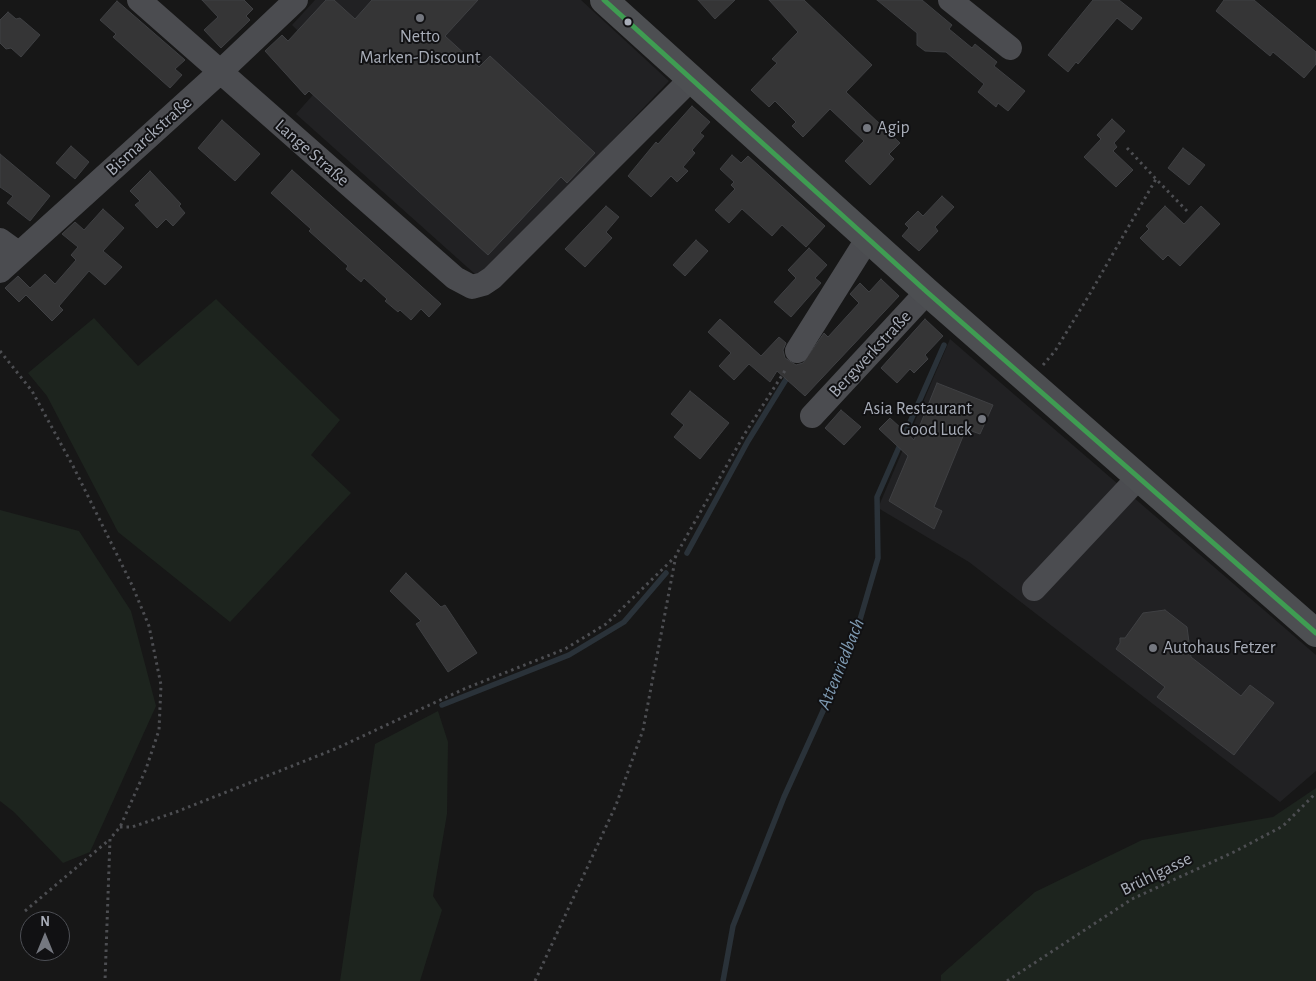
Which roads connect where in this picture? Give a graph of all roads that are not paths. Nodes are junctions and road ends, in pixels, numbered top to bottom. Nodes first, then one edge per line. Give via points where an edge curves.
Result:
1 (139, 0) edge
2 (296, 0) edge
3 (604, 0) edge
4 (950, 0) edge
5 (1010, 48) dead end
6 (220, 72) junction
7 (691, 79) junction
8 (868, 238) junction
9 (9, 247) edge
10 (0, 271) edge
11 (927, 292) junction
12 (797, 351) road end
13 (812, 416) dead end
14 (1138, 478) junction
15 (1034, 589) dead end
16 (1316, 633) edge

1 - 6 street, Lange Straße
2 - 6 street, Bismarckstraße
3 - 7 main road
4 - 5 street
6 - 7 street, Lange Straße via 455,278 472,287 492,278
6 - 9 street, Bismarckstraße
7 - 8 main road
8 - 11 main road
8 - 12 street
9 - 10 street, Bismarckstraße
11 - 13 street, Bergwerkstraße
11 - 14 main road
14 - 15 street
14 - 16 main road

